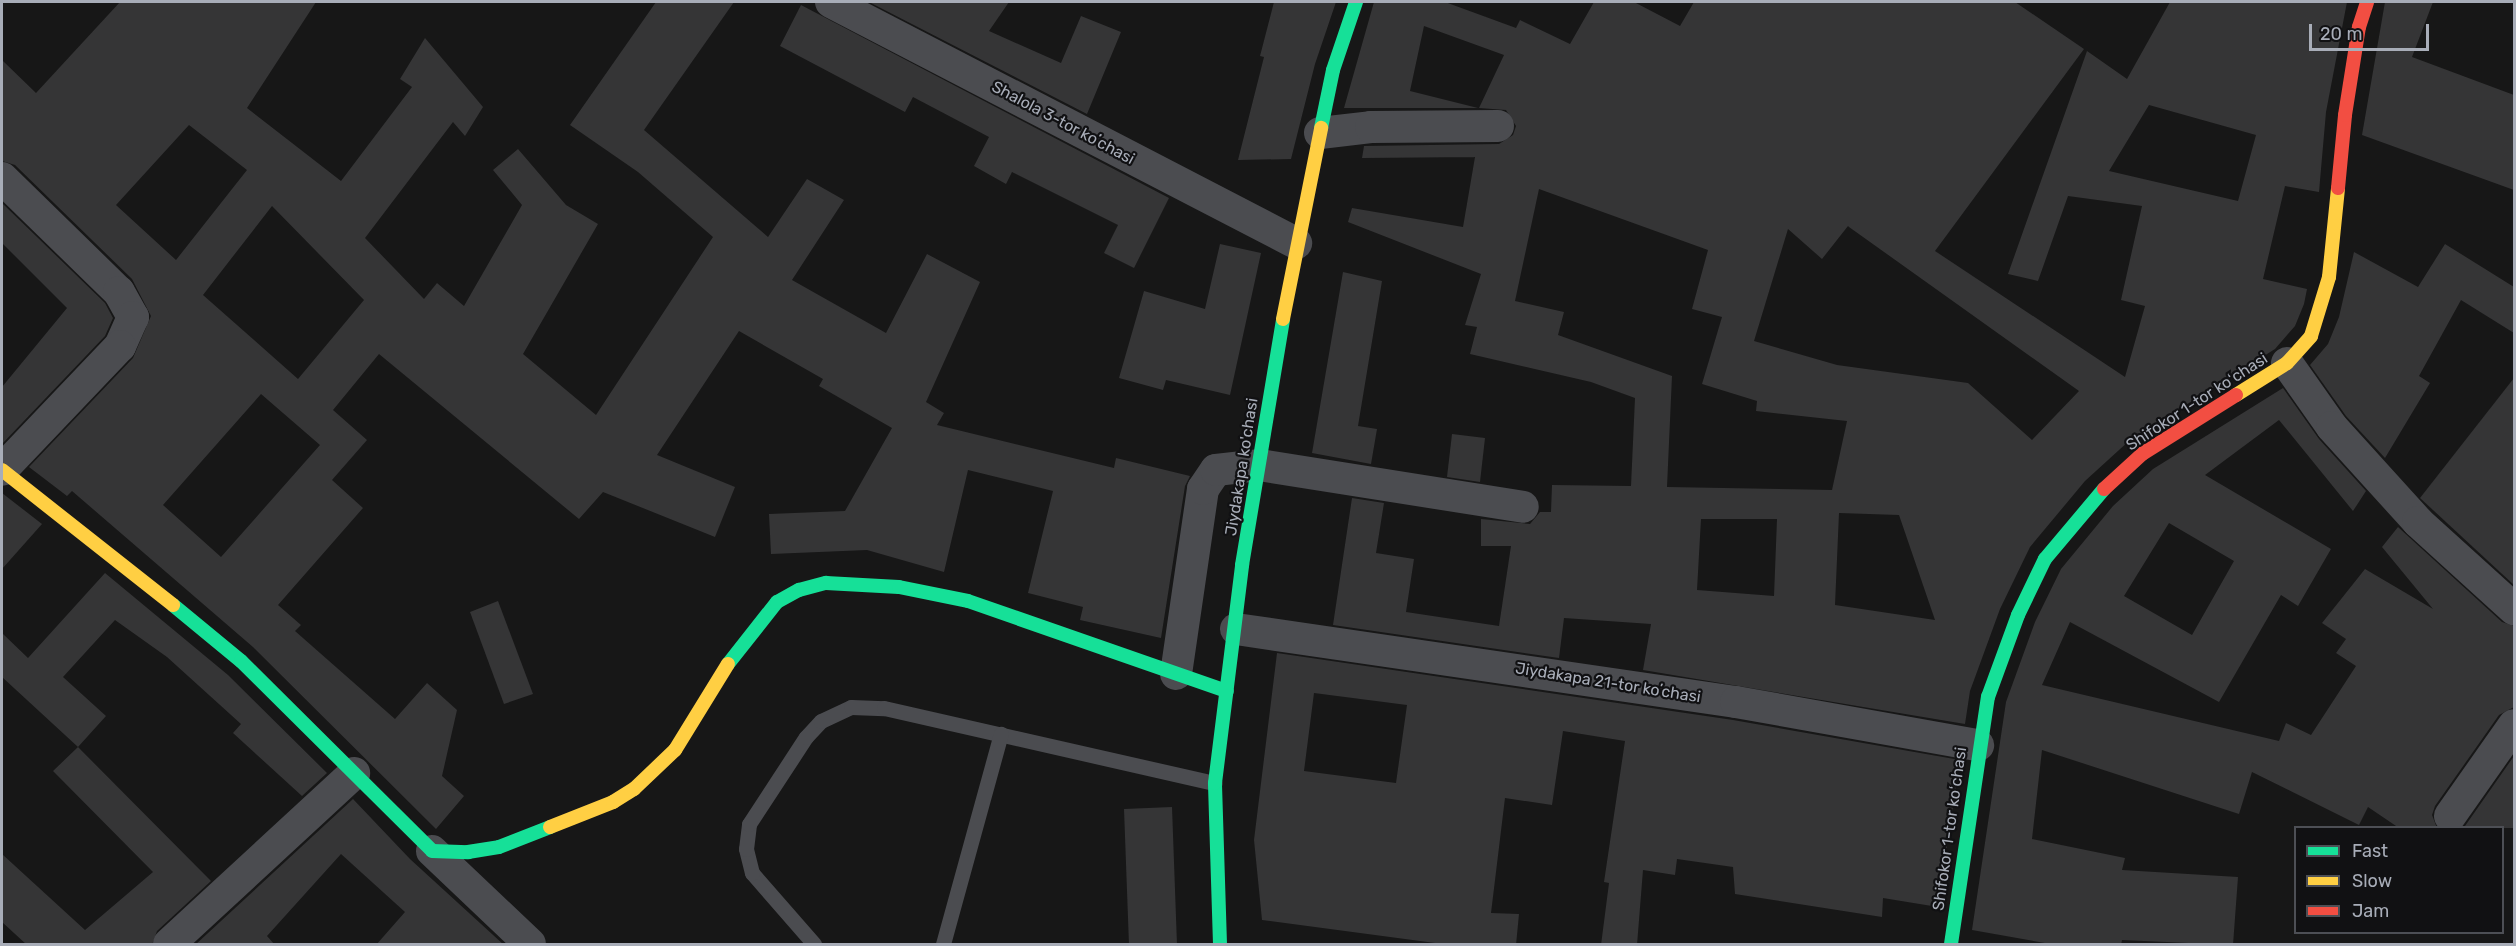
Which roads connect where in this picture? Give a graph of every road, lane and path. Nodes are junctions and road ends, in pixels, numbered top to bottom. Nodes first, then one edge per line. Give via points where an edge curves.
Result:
1 (831, 2) edge
2 (1356, 2) edge
3 (2367, 2) edge
4 (1498, 126) dead end
5 (1320, 133) junction
6 (2, 178) edge
7 (1296, 243) junction
8 (2287, 363) junction
9 (1259, 465) junction
10 (2, 470) edge
11 (1523, 507) dead end
12 (2514, 609) edge
13 (1236, 629) junction
14 (1176, 674) junction
15 (1227, 691) junction
16 (2514, 725) edge
17 (1001, 734) junction
18 (1978, 745) junction
19 (354, 773) junction
20 (1215, 783) junction
21 (2450, 816) dead end
22 (432, 852) junction
23 (169, 945) edge
24 (530, 945) edge
25 (814, 945) edge
26 (943, 945) edge
27 (1221, 945) edge
28 (1951, 945) edge

1 - 7 street, Shalola 3-tor koʼchasi
2 - 5 street, Jiydakapa ko'chasi via 1333,70
3 - 8 street, Shifokor 1-tor koʻchasi via 2344,115 2329,277 2322,310 2311,336
4 - 5 street via 1371,127
5 - 7 street, Jiydakapa ko'chasi
6 - 10 street via 119,292 133,317 120,346
7 - 9 street, Jiydakapa ko'chasi
8 - 12 street via 2332,427 2418,522
8 - 18 street, Shifokor 1-tor koʻchasi via 2142,454 2099,493 2058,542 2045,559 2018,615 1988,698
9 - 11 street
9 - 13 street, Jiydakapa ko'chasi
9 - 14 street via 1216,470 1203,489
10 - 19 street via 241,661
13 - 15 street, Jiydakapa ko'chasi
13 - 18 street, Jiydakapa 21-tor koʼchasi via 1736,702
14 - 15 street
14 - 22 street via 968,601 867,584 826,583 777,603 741,644 675,750 634,789 612,802 499,847
15 - 20 street, Jiydakapa ko'chasi
16 - 21 street
17 - 20 lane
17 - 25 lane via 884,708 851,707 821,721 806,737 749,824 746,849 752,873
17 - 26 lane
18 - 28 street, Shifokor 1-tor koʻchasi
19 - 22 street
19 - 23 street
20 - 27 street, Jiydakapa ko'chasi
22 - 24 street

